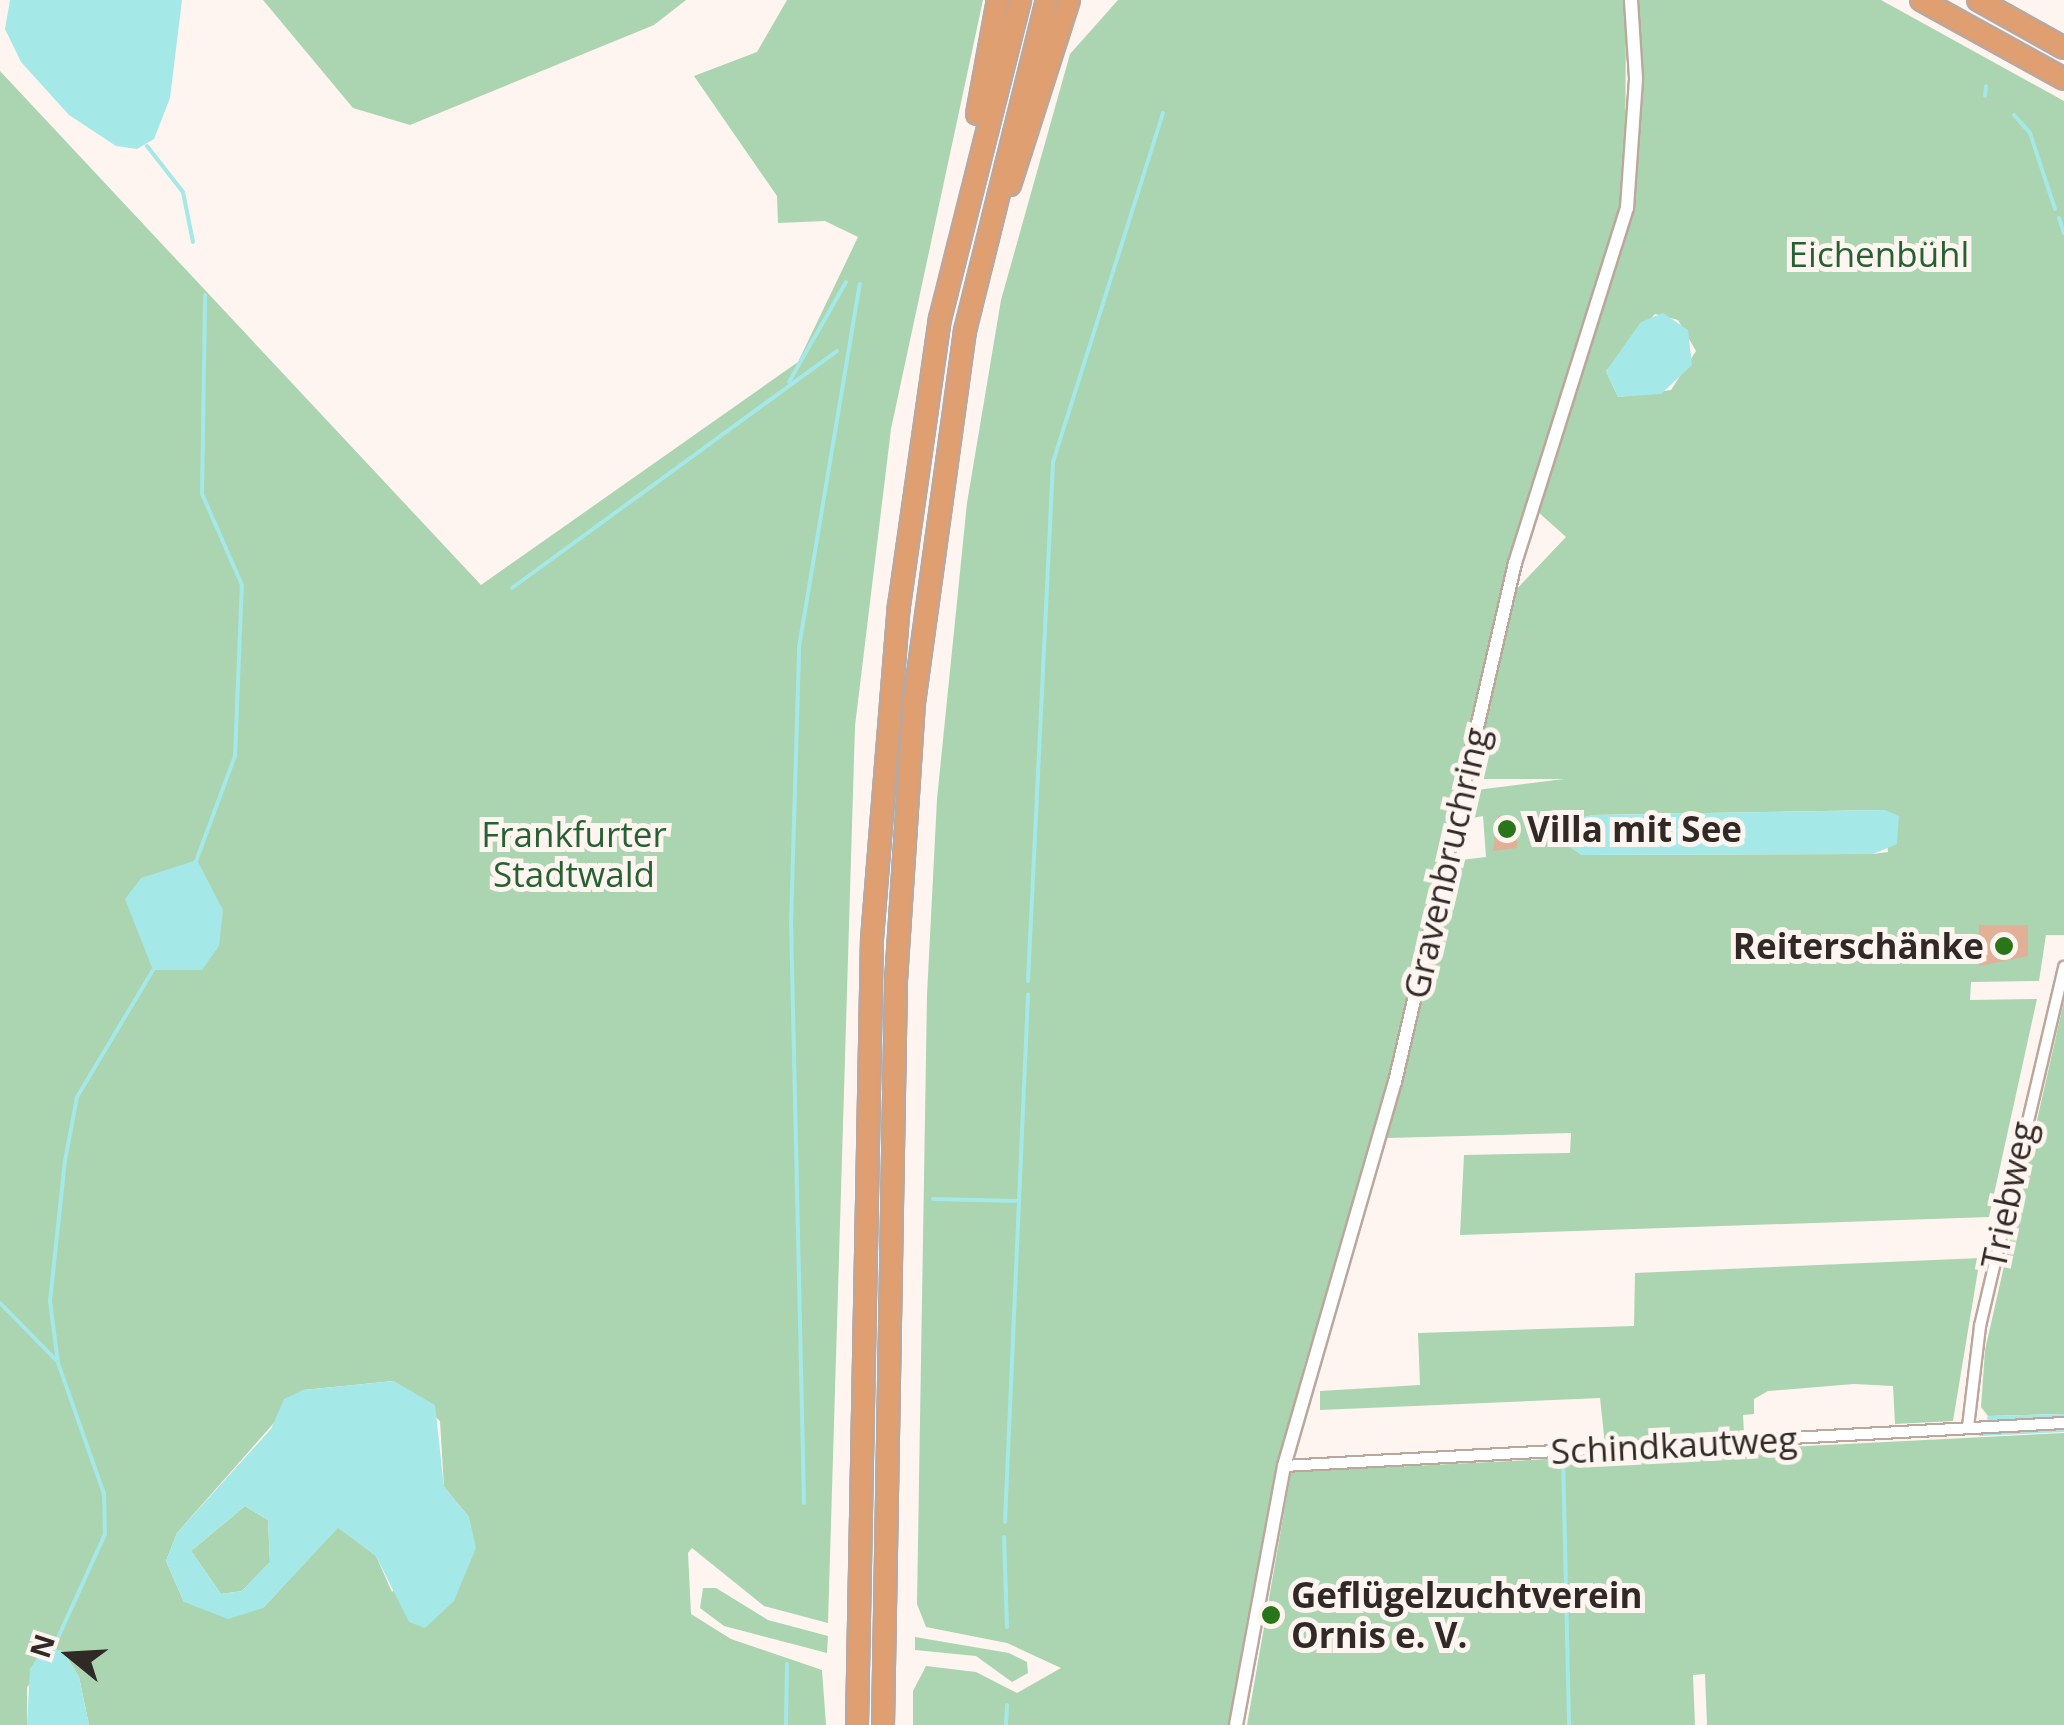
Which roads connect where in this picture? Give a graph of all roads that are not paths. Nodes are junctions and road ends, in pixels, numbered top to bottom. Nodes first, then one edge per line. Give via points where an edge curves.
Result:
1 (998, 0) edge
2 (1020, 0) edge
3 (1047, 0) edge
4 (1069, 0) edge
5 (1086, 0) edge
6 (1631, 0) edge
7 (1911, 0) edge
8 (1920, 0) edge
9 (1978, 0) edge
10 (1941, 12) junction
11 (2064, 48) edge
12 (2064, 79) edge
13 (1039, 91) junction
14 (964, 200) junction
15 (974, 286) junction
16 (2064, 967) edge
17 (2064, 1423) edge
18 (1968, 1427) junction
19 (1284, 1466) junction
20 (857, 1725) edge
21 (883, 1725) edge
22 (1236, 1725) edge

1 - 14 highway
2 - 14 highway
3 - 15 highway
4 - 13 highway
5 - 13 highway
6 - 19 street, Gravenbruchring via 1636,78 1626,208 1515,563 1395,1082
7 - 10 highway
8 - 10 highway
9 - 11 highway
10 - 12 highway
13 - 15 highway
14 - 20 highway via 912,496 881,804
15 - 21 highway via 930,552 904,832
16 - 18 street, Triebweg via 1980,1326
17 - 18 street, Schindkautweg
18 - 19 street, Schindkautweg
19 - 22 street, Gravenbruchring

